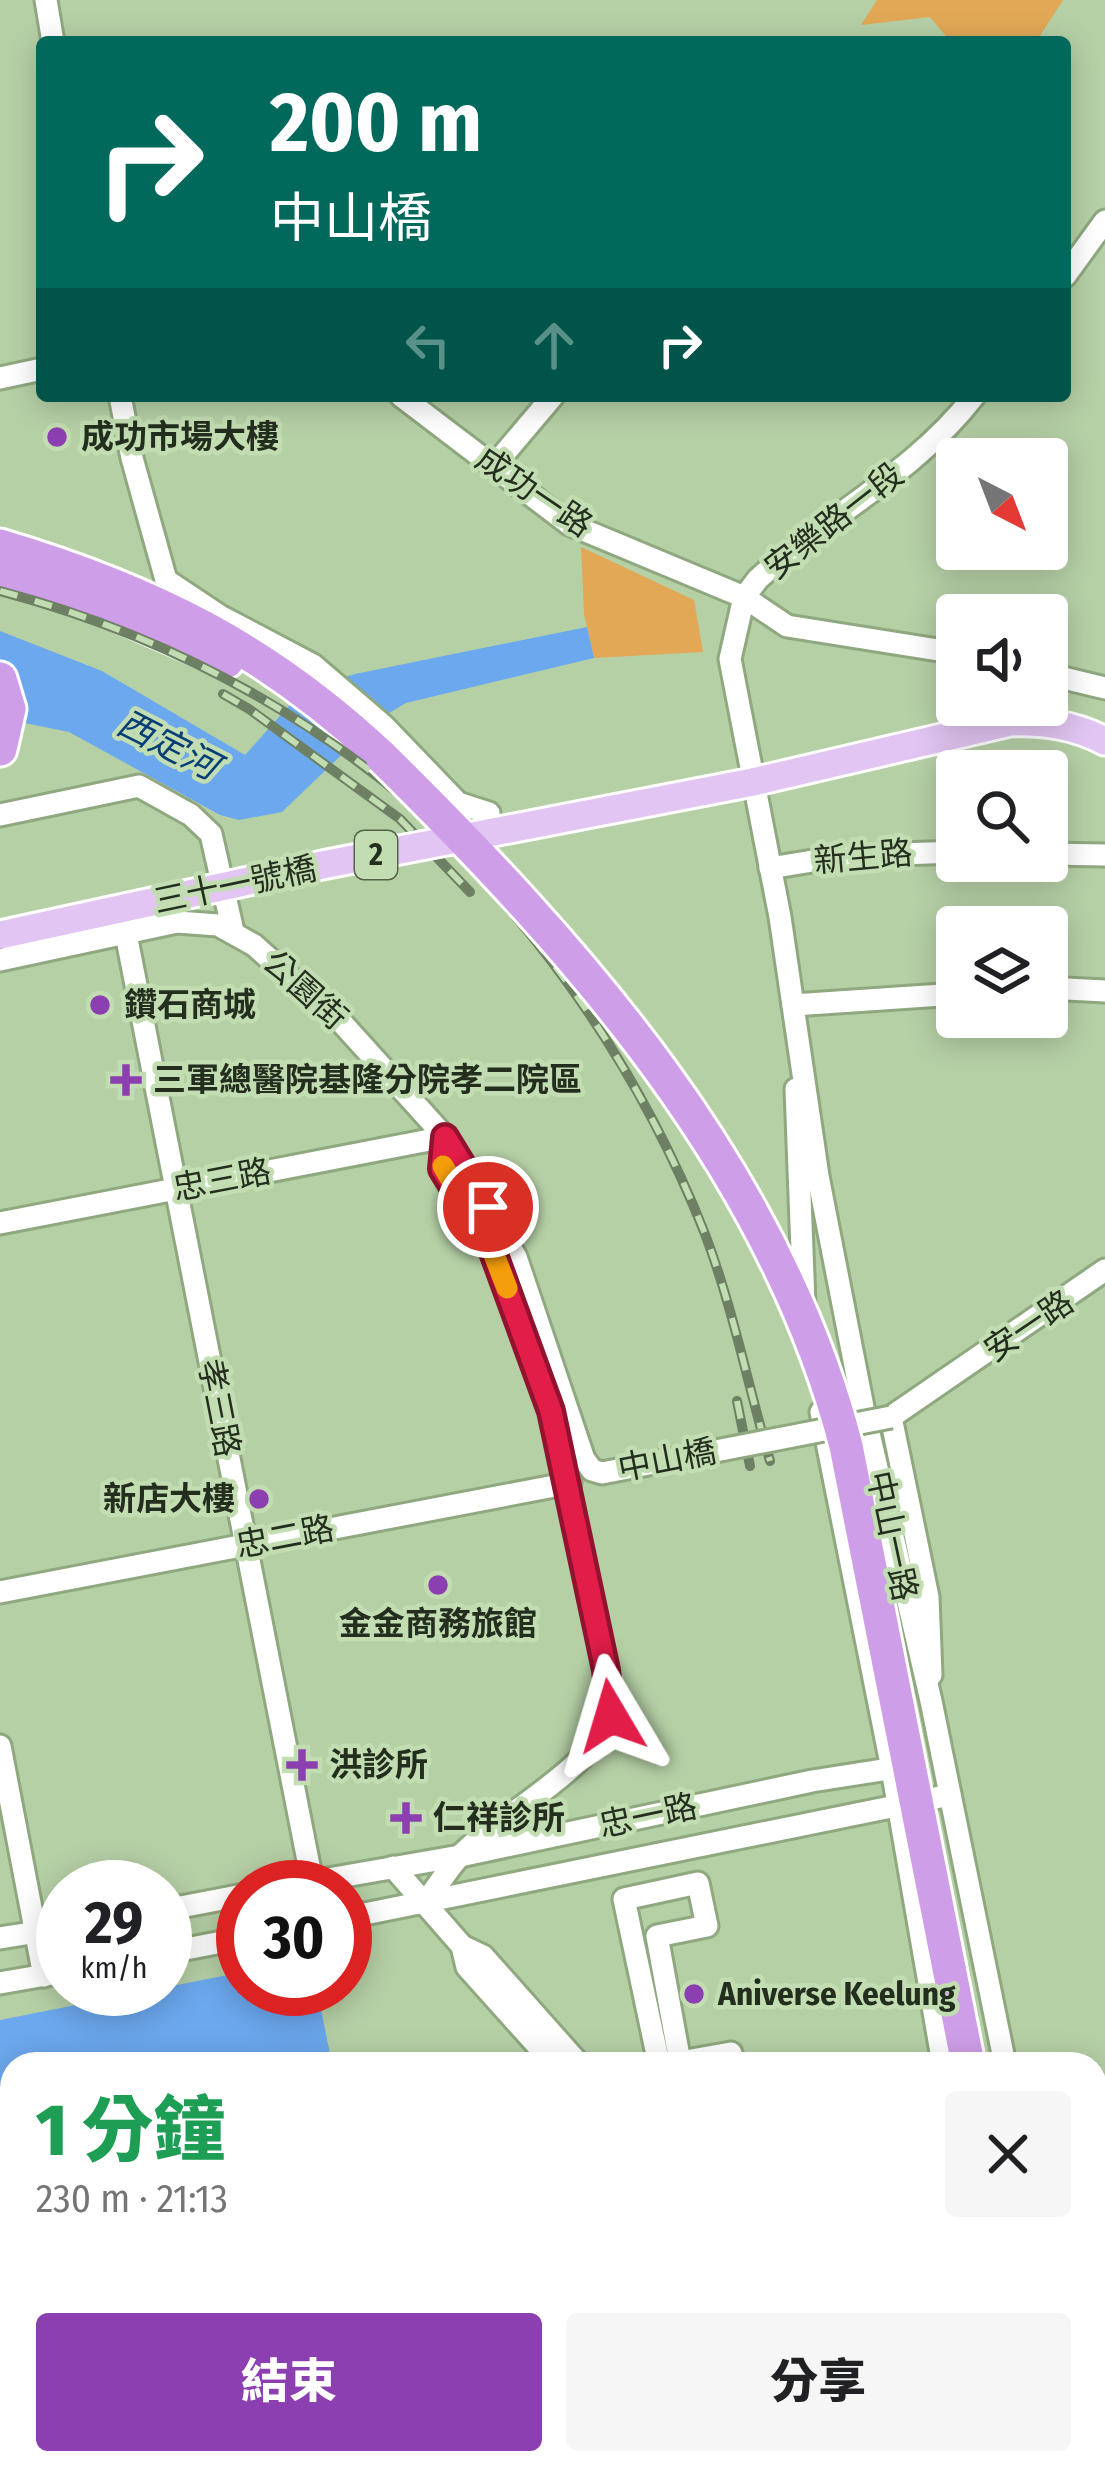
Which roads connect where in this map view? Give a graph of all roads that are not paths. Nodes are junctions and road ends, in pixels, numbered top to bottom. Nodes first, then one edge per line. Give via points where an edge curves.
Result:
1 (46, 0) edge
2 (52, 36) edge
3 (1105, 221) edge
4 (1071, 268) edge
5 (36, 371) edge
6 (0, 378) edge
7 (120, 402) edge
8 (409, 402) edge
9 (548, 402) edge
10 (969, 402) edge
11 (493, 467) junction
12 (0, 546) edge
13 (0, 573) edge
14 (743, 601) junction
15 (936, 650) edge
16 (0, 679) edge
17 (1068, 679) edge
18 (1105, 688) edge
19 (383, 742) junction
20 (1105, 742) edge
21 (0, 749) edge
22 (753, 782) junction
23 (489, 813) dead end
24 (0, 815) edge
25 (936, 853) edge
26 (1068, 854) edge
27 (1105, 855) edge
28 (770, 868) junction
29 (233, 931) junction
30 (126, 934) junction
31 (0, 935) edge
32 (0, 960) edge
33 (1068, 989) edge
34 (1105, 991) edge
35 (936, 995) edge
36 (793, 1005) junction
37 (445, 1137) junction
38 (176, 1189) junction
39 (0, 1223) edge
40 (1105, 1270) edge
41 (891, 1417) junction
42 (570, 1483) junction
43 (246, 1545) junction
44 (0, 1592) edge
45 (931, 1701) junction
46 (0, 1746) edge
47 (943, 1759) junction
48 (892, 1768) junction
49 (544, 1790) junction
50 (950, 1796) junction
51 (899, 1805) junction
52 (0, 1811) edge
53 (571, 1833) junction
54 (460, 1856) junction
55 (308, 1860) edge
56 (393, 1867) junction
57 (372, 1871) edge
58 (425, 1903) junction
59 (372, 1913) edge
60 (36, 1932) edge
61 (31, 1933) junction
62 (0, 1938) edge
63 (462, 1946) junction
64 (36, 1947) edge
65 (36, 1977) edge
66 (0, 1983) edge
67 (543, 2052) edge
68 (568, 2052) edge
69 (656, 2052) edge
70 (678, 2052) edge
71 (941, 2052) edge
72 (966, 2052) edge
73 (1003, 2052) edge

1 - 2 street
3 - 4 street
5 - 6 street
7 - 19 street via 166,580 313,665
8 - 11 street, 成功一路
9 - 11 street
10 - 14 street, 安樂路一段 via 922,453 774,564
11 - 14 street, 成功一路 via 568,524
12 - 19 highway via 192,618
13 - 19 highway via 229,662
14 - 15 street, 成功一路 via 787,626
14 - 22 street, 中山一路 via 730,659
16 - 21 highway via 9,709
17 - 18 street
19 - 23 street via 458,803
19 - 72 highway, bridge via 634,1033 696,1121 790,1288 846,1446
20 - 22 main road, 2 via 1072,727 1010,722
22 - 28 street, 中山一路
22 - 31 main road, 三十一號橋 / 2, bridge
24 - 29 street via 139,786 212,834
25 - 28 street, 新生路
26 - 27 street
28 - 36 street, 中山一路
29 - 30 street, 公園街 via 196,922
29 - 37 street, 公園街 via 342,1022
30 - 32 street, 公園街
30 - 38 street, 孝三路
33 - 34 street
35 - 36 street
36 - 45 street, 中山一路 via 863,1407
36 - 48 street, 中山一路 via 805,1331
37 - 38 street, 忠三路
37 - 41 street, 中山橋, bridge via 515,1256 592,1470
37 - 42 street via 442,1169 499,1267
38 - 39 street, 忠三路
38 - 43 street, 孝三路
40 - 41 street, 安一路
41 - 45 street via 928,1597
42 - 43 street, 忠二路
42 - 49 street via 613,1702 599,1739
43 - 44 street, 忠二路
43 - 55 street, 孝三路
45 - 47 street, 中山一路
46 - 61 street
47 - 48 street, 忠一路
47 - 50 street, 中山一路
48 - 51 street, 中山一路
48 - 53 street, 忠一路
49 - 53 street via 543,1820
49 - 54 street
50 - 51 street, 忠一路
50 - 73 street, 中山一路
51 - 58 street, 忠一路
51 - 71 street, 中山一路
52 - 61 street
53 - 54 street, 忠一路
54 - 56 street, 忠一路
54 - 58 street
56 - 57 street, 忠一路
56 - 58 street
58 - 59 street, 忠一路
58 - 63 street
60 - 61 street
61 - 62 street
61 - 64 street
63 - 67 street via 467,1967
63 - 68 street via 483,1956
65 - 66 street
69 - 70 street via 624,1899 698,1883 707,1926 657,1936

